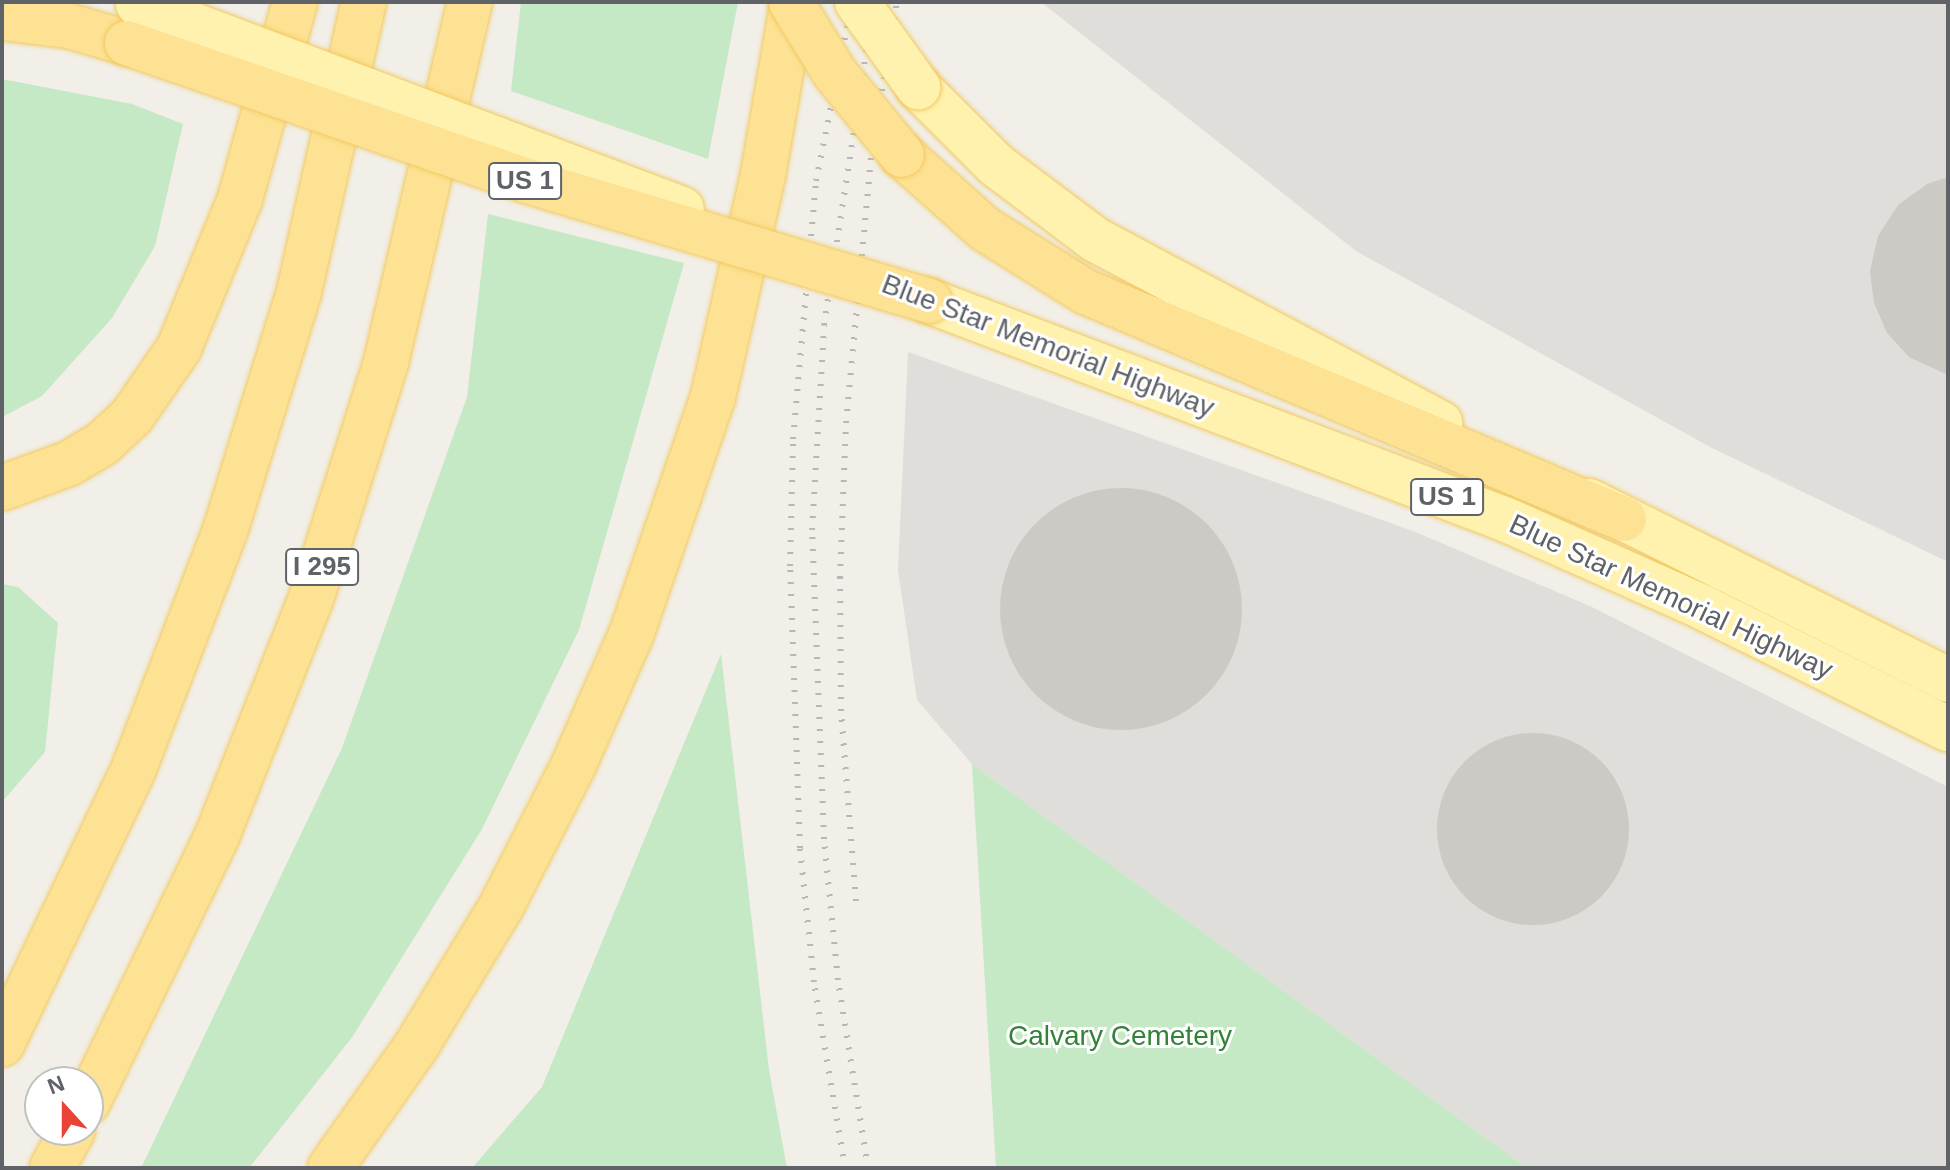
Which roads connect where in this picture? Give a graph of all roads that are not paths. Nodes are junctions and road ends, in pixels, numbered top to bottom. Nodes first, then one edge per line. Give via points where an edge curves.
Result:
1 (295, 2) edge
2 (364, 2) edge
3 (470, 2) edge
4 (792, 2) edge
5 (857, 2) edge
6 (132, 16) edge
7 (2, 18) edge
8 (929, 301) joint
9 (2, 488) edge
10 (1624, 519) junction
11 (1948, 680) edge
12 (1948, 729) edge
13 (2, 1044) edge
14 (104, 1069) edge
15 (64, 1146) edge
16 (52, 1168) edge
17 (330, 1168) edge

1 - 9 highway via 240,199 179,348 132,416 103,443 70,463
2 - 13 highway via 299,292 226,528 134,768
3 - 14 highway, I 295 via 397,320 315,585 217,836
4 - 10 highway, US 1, bridge via 834,72 902,155 985,229 1086,292
4 - 17 highway via 763,175 713,397 631,635 574,764 502,905 417,1045
5 - 10 main road, Blue Star Memorial Highway, bridge via 952,125 1044,205 1145,270
6 - 7 highway, US 1 via 69,26
6 - 8 highway, US 1, bridge via 527,181
8 - 12 main road, Blue Star Memorial Highway / US 1 via 1507,520 1702,607
10 - 11 main road, Blue Star Memorial Highway / US 1
15 - 16 highway

